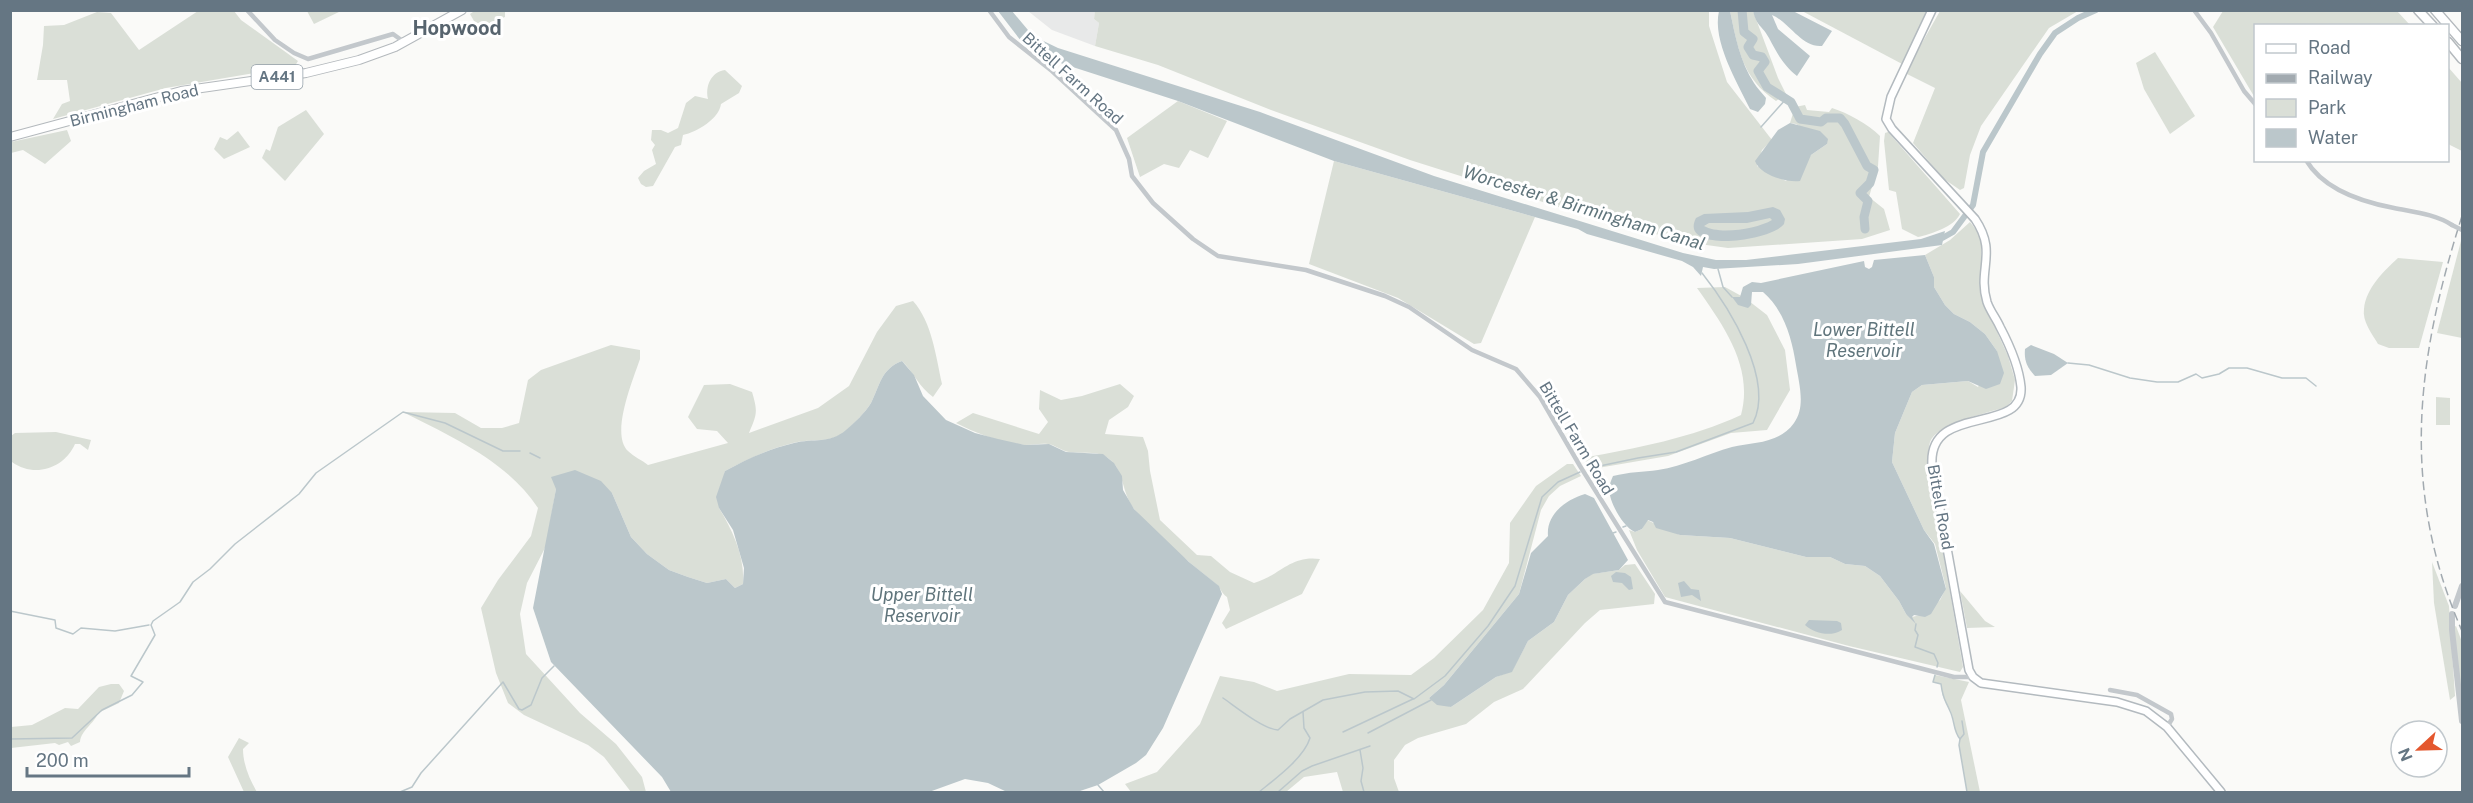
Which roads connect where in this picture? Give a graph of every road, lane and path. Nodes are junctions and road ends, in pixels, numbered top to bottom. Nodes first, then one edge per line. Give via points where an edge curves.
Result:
1 (247, 10) edge
2 (462, 10) edge
3 (989, 10) edge
4 (1932, 10) edge
5 (2194, 10) edge
6 (2418, 10) edge
7 (2435, 10) edge
8 (2431, 24) edge
9 (2448, 24) edge
10 (2449, 26) edge
11 (2463, 41) edge
12 (404, 42) junction
13 (2449, 43) edge
14 (308, 59) junction
15 (2463, 59) edge
16 (315, 71) junction
17 (2254, 103) edge
18 (10, 136) edge
19 (2307, 162) edge
20 (2463, 230) edge
21 (2463, 586) edge
22 (2455, 606) joint
23 (2452, 614) joint
24 (1974, 677) junction
25 (2110, 690) dead end
26 (2463, 721) edge
27 (2167, 728) junction
28 (2221, 792) edge

1 - 14 street via 275,40
2 - 12 highway, Birmingham Road / A441
3 - 24 street, Bittell Farm Road via 1009,37 1116,130 1132,176 1153,203 1193,239 1218,255 1306,270 1385,296 1409,307 1472,350 1516,369 1540,397 1665,603 1954,677
4 - 24 main road, Bittell Road via 1891,97 1886,119 1975,219 1987,243 1987,302 2010,351 2021,390 2018,401 2004,413 1946,431 1932,453 1969,667
5 - 17 street
6 - 8 highway
7 - 9 highway
10 - 11 highway
12 - 14 street via 393,34
12 - 16 highway, Birmingham Road / A441 via 377,55
13 - 15 highway
14 - 16 street
16 - 18 highway, Birmingham Road / A441 via 181,91
19 - 20 street, bridge via 2318,177 2334,188 2386,207 2442,219
21 - 22 street
22 - 23 street
23 - 26 street
24 - 27 main road via 1985,683 2124,703 2146,711
25 - 27 street via 2137,695 2170,714 2172,719
27 - 28 main road

